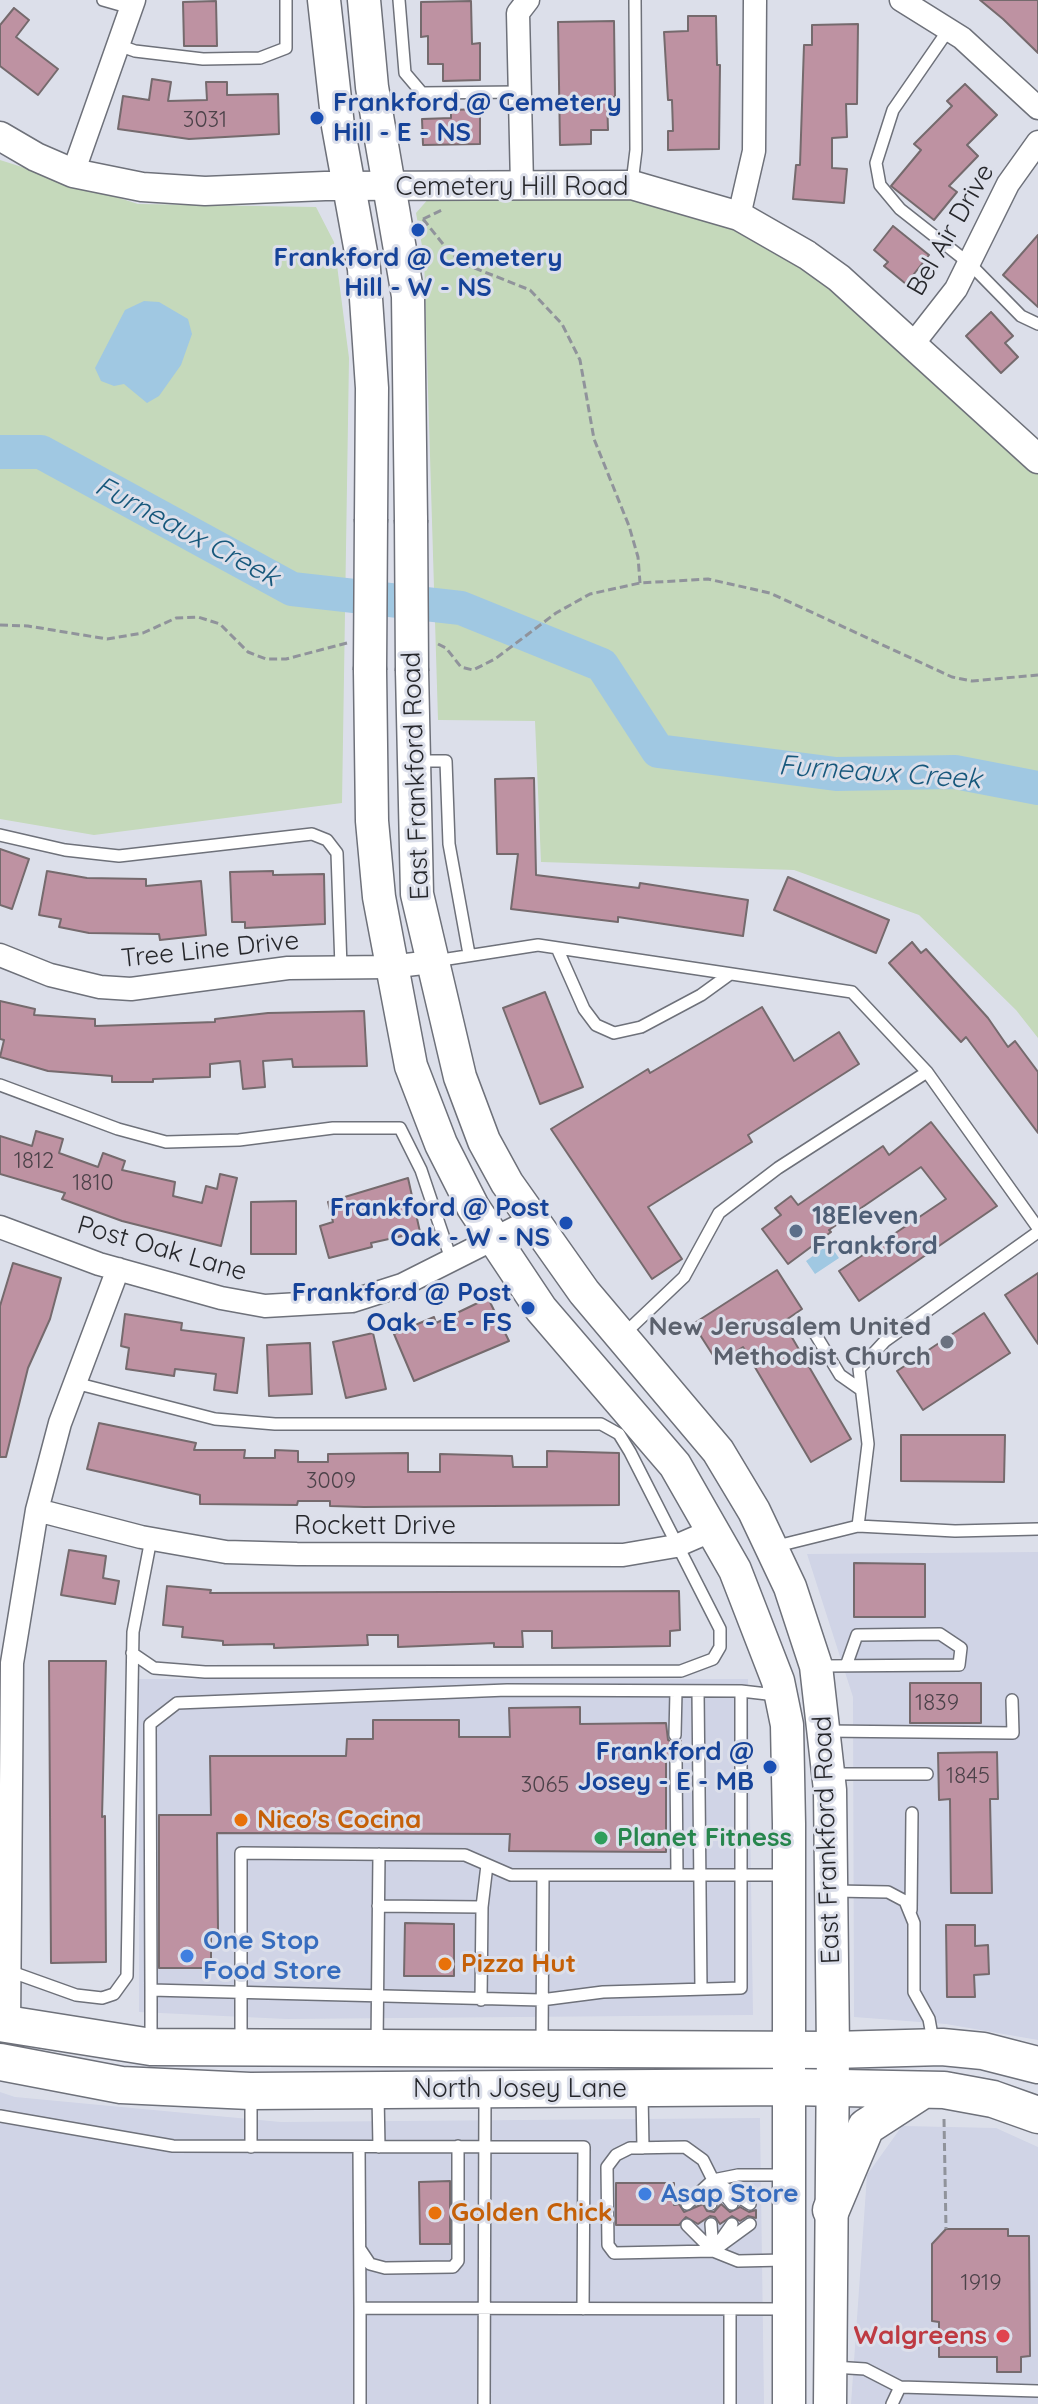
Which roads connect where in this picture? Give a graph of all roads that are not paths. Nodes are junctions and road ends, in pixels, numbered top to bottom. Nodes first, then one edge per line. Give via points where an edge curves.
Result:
1 (103, 0) edge
2 (286, 0) edge
3 (324, 0) edge
4 (364, 0) edge
5 (399, 0) edge
6 (528, 0) edge
7 (635, 0) edge
8 (755, 0) edge
9 (901, 0) edge
10 (132, 4) edge
11 (949, 29) junction
12 (118, 45) junction
13 (518, 92) junction
14 (1038, 108) edge
15 (0, 136) edge
16 (1038, 142) edge
17 (73, 173) junction
18 (522, 185) junction
19 (632, 185) junction
20 (351, 187) junction
21 (391, 187) junction
22 (739, 216) junction
23 (970, 264) junction
24 (1038, 324) edge
25 (913, 344) junction
26 (1038, 459) edge
27 (412, 761) junction
28 (0, 835) edge
29 (557, 948) junction
30 (469, 954) junction
31 (0, 955) edge
32 (431, 962) junction
33 (341, 967) junction
34 (390, 967) junction
35 (730, 974) junction
36 (927, 1072) junction
37 (0, 1085) edge
38 (533, 1219) junction
39 (0, 1227) edge
40 (1038, 1230) edge
41 (496, 1241) junction
42 (452, 1262) junction
43 (118, 1269) junction
44 (814, 1332) dead end
45 (623, 1335) junction
46 (75, 1383) junction
47 (860, 1389) junction
48 (37, 1510) junction
49 (858, 1526) junction
50 (1038, 1529) edge
51 (713, 1530) junction
52 (151, 1539) junction
53 (676, 1546) junction
54 (771, 1548) junction
55 (132, 1653) junction
56 (827, 1674) junction
57 (676, 1691) junction
58 (698, 1691) junction
59 (741, 1691) junction
60 (781, 1696) junction
61 (1012, 1700) dead end
62 (825, 1731) junction
63 (675, 1735) dead end
64 (676, 1760) dead end
65 (828, 1774) junction
66 (927, 1774) dead end
67 (912, 1813) dead end
68 (379, 1854) junction
69 (487, 1865) junction
70 (543, 1875) junction
71 (677, 1875) junction
72 (700, 1875) junction
73 (741, 1875) junction
74 (788, 1875) junction
75 (831, 1891) junction
76 (378, 1906) junction
77 (482, 1907) junction
78 (911, 1911) junction
79 (5, 1971) edge
80 (701, 1989) junction
81 (151, 1990) junction
82 (241, 1994) junction
83 (377, 1999) junction
84 (481, 2000) junction
85 (541, 2000) junction
86 (5, 2024) edge
87 (151, 2047) junction
88 (934, 2047) junction
89 (542, 2049) junction
90 (789, 2049) junction
91 (241, 2050) junction
92 (377, 2050) junction
93 (833, 2050) junction
94 (0, 2062) edge
95 (1038, 2065) edge
96 (790, 2087) junction
97 (642, 2088) junction
98 (378, 2090) junction
99 (485, 2090) junction
100 (832, 2090) junction
101 (250, 2091) junction
102 (934, 2103) junction
103 (1038, 2115) edge
104 (0, 2116) edge
105 (458, 2146) junction
106 (485, 2146) junction
107 (251, 2147) junction
108 (359, 2147) junction
109 (379, 2147) junction
110 (643, 2148) junction
111 (790, 2175) junction
112 (713, 2180) junction
113 (687, 2204) dead end
114 (711, 2204) dead end
115 (732, 2204) dead end
116 (750, 2204) dead end
117 (831, 2210) junction
118 (711, 2224) dead end
119 (732, 2224) dead end
120 (750, 2224) dead end
121 (687, 2225) dead end
122 (360, 2249) junction
123 (713, 2251) junction
124 (790, 2260) junction
125 (360, 2308) junction
126 (485, 2309) junction
127 (583, 2309) junction
128 (730, 2309) junction
129 (790, 2309) junction
130 (830, 2367) junction
131 (900, 2387) junction
132 (1038, 2391) edge
133 (360, 2404) edge
134 (484, 2404) edge
135 (730, 2404) edge
136 (789, 2404) edge
137 (830, 2404) edge
138 (892, 2404) edge

1 - 10 lane
2 - 12 lane via 286,48 260,58 203,59
3 - 20 main road, East Frankford Road via 338,126
4 - 21 main road, East Frankford Road via 372,87
5 - 13 lane via 405,73 422,93
6 - 13 street via 518,13
7 - 19 lane
8 - 22 street via 754,151
9 - 11 street
10 - 12 street
11 - 14 street
11 - 23 lane via 893,110 876,163 880,185 900,209
12 - 17 street
13 - 18 street
15 - 17 street, Cemetery Hill Road
16 - 23 street, Bel Air Drive via 1008,184
17 - 20 street, Cemetery Hill Road via 142,187 205,191
18 - 19 street, Cemetery Hill Road
18 - 21 street, Cemetery Hill Road
19 - 22 street, Cemetery Hill Road
20 - 21 street, Cemetery Hill Road
20 - 34 main road, East Frankford Road, bridge via 364,269 372,388 372,821
21 - 27 main road, East Frankford Road, bridge via 410,322
22 - 25 street, Cemetery Hill Road via 839,278
23 - 24 lane via 1021,316
23 - 25 street, Bel Air Drive
25 - 26 street, Cemetery Hill Road
27 - 30 lane via 446,761 449,844
27 - 32 main road, East Frankford Road via 417,894
28 - 33 lane via 119,856 312,834 327,840 337,853
29 - 30 lane via 538,945
29 - 35 lane
29 - 35 lane via 584,1009 596,1025 614,1033 641,1027
30 - 32 lane
31 - 33 street, Tree Line Drive via 50,975 131,989 288,968
32 - 34 street, Tree Line Drive
32 - 38 main road, East Frankford Road via 460,1077 484,1141
33 - 34 street, Tree Line Drive
34 - 41 main road, East Frankford Road via 411,1066 441,1144
35 - 36 lane via 852,992
36 - 40 lane
36 - 45 lane via 778,1168 719,1213 684,1277
37 - 42 lane via 166,1142 239,1140 333,1128 400,1128 421,1170
38 - 41 street, Post Oak Lane
38 - 45 main road, East Frankford Road via 584,1292
39 - 43 street, Post Oak Lane
40 - 47 lane via 885,1341 859,1369
41 - 42 street, Post Oak Lane
41 - 51 main road, East Frankford Road via 541,1309 675,1465
42 - 43 street, Post Oak Lane via 377,1293 325,1305 265,1306
43 - 46 street
44 - 47 lane via 840,1375
45 - 54 main road, East Frankford Road via 718,1451
46 - 48 street
46 - 53 lane via 215,1419 275,1424 601,1424 619,1434
47 - 49 lane via 868,1444
48 - 52 street, Rockett Drive
48 - 79 street via 9,1701
49 - 50 lane
49 - 54 lane
51 - 53 street, Rockett Drive
51 - 60 main road, East Frankford Road via 735,1570
52 - 53 street, Rockett Drive via 226,1552 297,1554 623,1555
52 - 55 lane
53 - 55 lane via 720,1629 720,1647 713,1659 681,1671 205,1672 154,1668
54 - 56 main road, East Frankford Road
55 - 79 lane via 127,1976 114,1994 102,1998 76,1995
56 - 56 lane via 959,1665 961,1648 940,1634 857,1635
56 - 60 main road
56 - 62 main road, East Frankford Road
57 - 58 lane
57 - 63 lane
57 - 81 lane via 507,1690 177,1703 150,1724
58 - 59 lane
58 - 72 lane
59 - 60 lane
59 - 73 lane
60 - 74 main road, East Frankford Road via 787,1725
61 - 62 lane via 1013,1733
62 - 65 main road, East Frankford Road
64 - 71 lane
65 - 66 lane
65 - 75 main road, East Frankford Road
67 - 78 lane
68 - 69 lane via 465,1855
68 - 76 lane
68 - 82 lane via 241,1853
69 - 70 lane via 511,1875
69 - 77 lane
70 - 71 lane
70 - 85 lane
71 - 72 lane
72 - 73 lane
72 - 80 lane
73 - 74 lane
73 - 80 lane via 741,1988
74 - 90 main road, East Frankford Road
75 - 78 lane via 888,1892
75 - 93 main road, East Frankford Road
76 - 77 lane
76 - 83 lane
77 - 84 lane
78 - 88 lane via 914,1992 929,2019
79 - 86 street
80 - 85 lane
81 - 82 lane
81 - 87 lane
82 - 83 lane
82 - 91 lane
83 - 84 lane
83 - 92 lane
84 - 85 lane
85 - 89 lane
86 - 87 main road, North Josey Lane
87 - 91 main road, North Josey Lane
88 - 93 main road, North Josey Lane
88 - 95 main road, North Josey Lane via 983,2051
89 - 90 main road, North Josey Lane
89 - 92 main road, North Josey Lane
90 - 93 main road, North Josey Lane
90 - 96 main road, East Frankford Road
91 - 92 main road, North Josey Lane
91 - 101 main road
93 - 100 main road, East Frankford Road
94 - 101 main road, North Josey Lane via 121,2085
96 - 97 main road, North Josey Lane
96 - 100 main road, North Josey Lane
96 - 111 main road, East Frankford Road
97 - 99 main road, North Josey Lane
97 - 110 lane
98 - 99 main road, North Josey Lane
98 - 101 main road, North Josey Lane
98 - 109 lane
99 - 106 lane
100 - 102 main road, North Josey Lane
100 - 117 main road, East Frankford Road
101 - 107 lane
102 - 103 main road, North Josey Lane via 993,2099
102 - 117 main road via 866,2127
104 - 107 lane via 173,2146
105 - 106 lane
105 - 109 lane
105 - 122 lane via 458,2261 453,2267 385,2268 370,2264
106 - 126 lane
106 - 127 lane via 584,2147
107 - 108 lane
108 - 109 lane
108 - 122 lane
110 - 112 lane via 685,2147 703,2160
110 - 123 lane via 616,2155 607,2167 608,2245 614,2253
111 - 112 lane
111 - 124 main road, East Frankford Road
112 - 113 lane
112 - 114 lane
112 - 115 lane
112 - 116 lane
117 - 130 main road, East Frankford Road
118 - 123 lane
119 - 123 lane
120 - 123 lane
121 - 123 lane
122 - 125 lane
123 - 124 lane via 738,2261
124 - 129 main road, East Frankford Road
125 - 126 lane
125 - 133 lane
126 - 127 lane
126 - 134 lane
127 - 128 lane
128 - 129 lane
128 - 135 lane
129 - 136 main road, East Frankford Road
130 - 131 lane via 865,2369
130 - 137 main road, East Frankford Road
131 - 132 lane
131 - 138 lane

